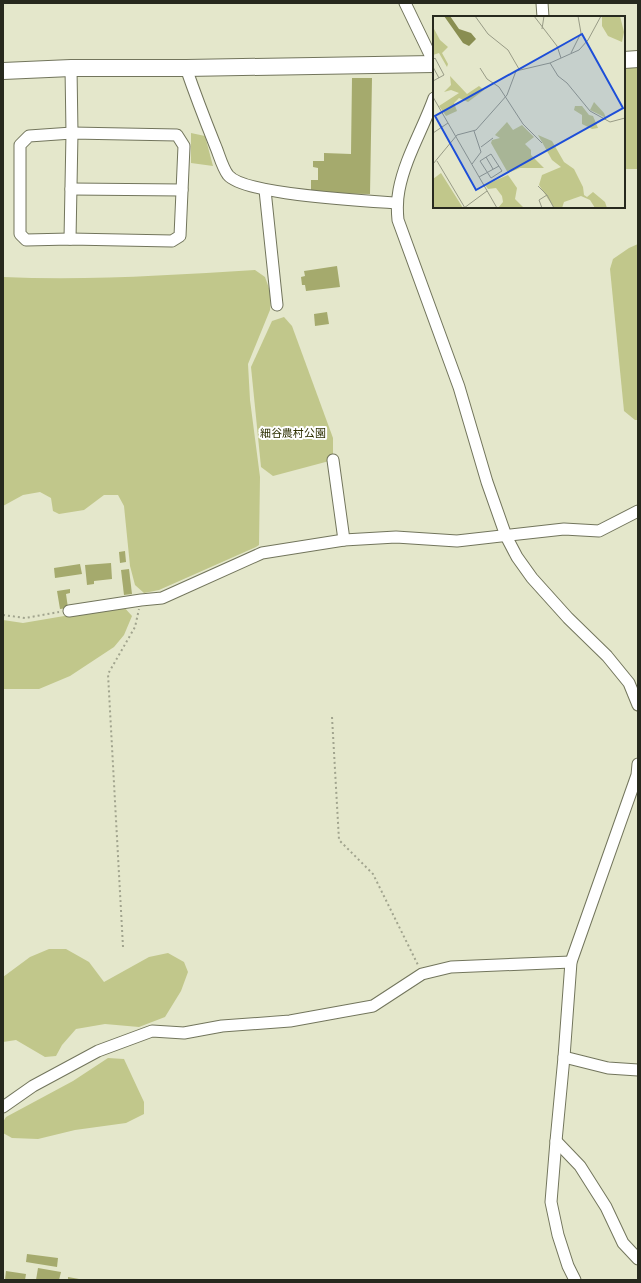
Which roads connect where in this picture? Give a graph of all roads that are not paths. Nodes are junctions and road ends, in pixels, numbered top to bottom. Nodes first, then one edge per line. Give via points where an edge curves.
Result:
1 (405, 3) edge
2 (542, 3) edge
3 (543, 16) edge
4 (638, 59) edge
5 (625, 60) edge
6 (433, 62) edge
7 (433, 64) edge
8 (71, 68) junction
9 (186, 68) junction
10 (3, 71) edge
11 (433, 101) edge
12 (72, 133) junction
13 (70, 190) junction
14 (182, 190) junction
15 (265, 190) junction
16 (397, 203) junction
17 (70, 239) junction
18 (277, 306) dead end
19 (334, 460) dead end
20 (638, 511) edge
21 (506, 536) junction
22 (344, 540) junction
23 (69, 611) road end
24 (638, 705) edge
25 (638, 764) edge
26 (571, 962) junction
27 (564, 1057) junction
28 (638, 1070) edge
29 (3, 1107) edge
30 (556, 1141) junction
31 (638, 1259) edge
32 (575, 1280) edge

1 - 6 street
2 - 3 street
4 - 5 street
7 - 9 street
8 - 9 street
8 - 10 street
8 - 12 street
9 - 15 street via 200,109 229,176 243,184
11 - 16 street via 406,163
12 - 13 street
12 - 14 street via 177,135 184,146
12 - 17 street via 29,136 20,145 20,234 26,240
13 - 14 street
13 - 17 street
14 - 17 street via 180,236 172,241
15 - 16 street via 317,198
15 - 18 street
16 - 21 street via 398,220 459,387
19 - 22 street
20 - 21 street via 599,531 564,529
21 - 22 street via 457,541 396,537
21 - 24 street via 532,578 607,656 628,683
22 - 23 street via 262,553 162,598
25 - 26 street via 637,775
26 - 27 street
26 - 29 street via 451,967 422,974 373,1006 290,1021 222,1026 184,1033 152,1031 98,1051 33,1086
27 - 28 street via 608,1068
27 - 30 street
30 - 31 street via 580,1166 606,1206 623,1243
30 - 32 street via 551,1202 558,1235

